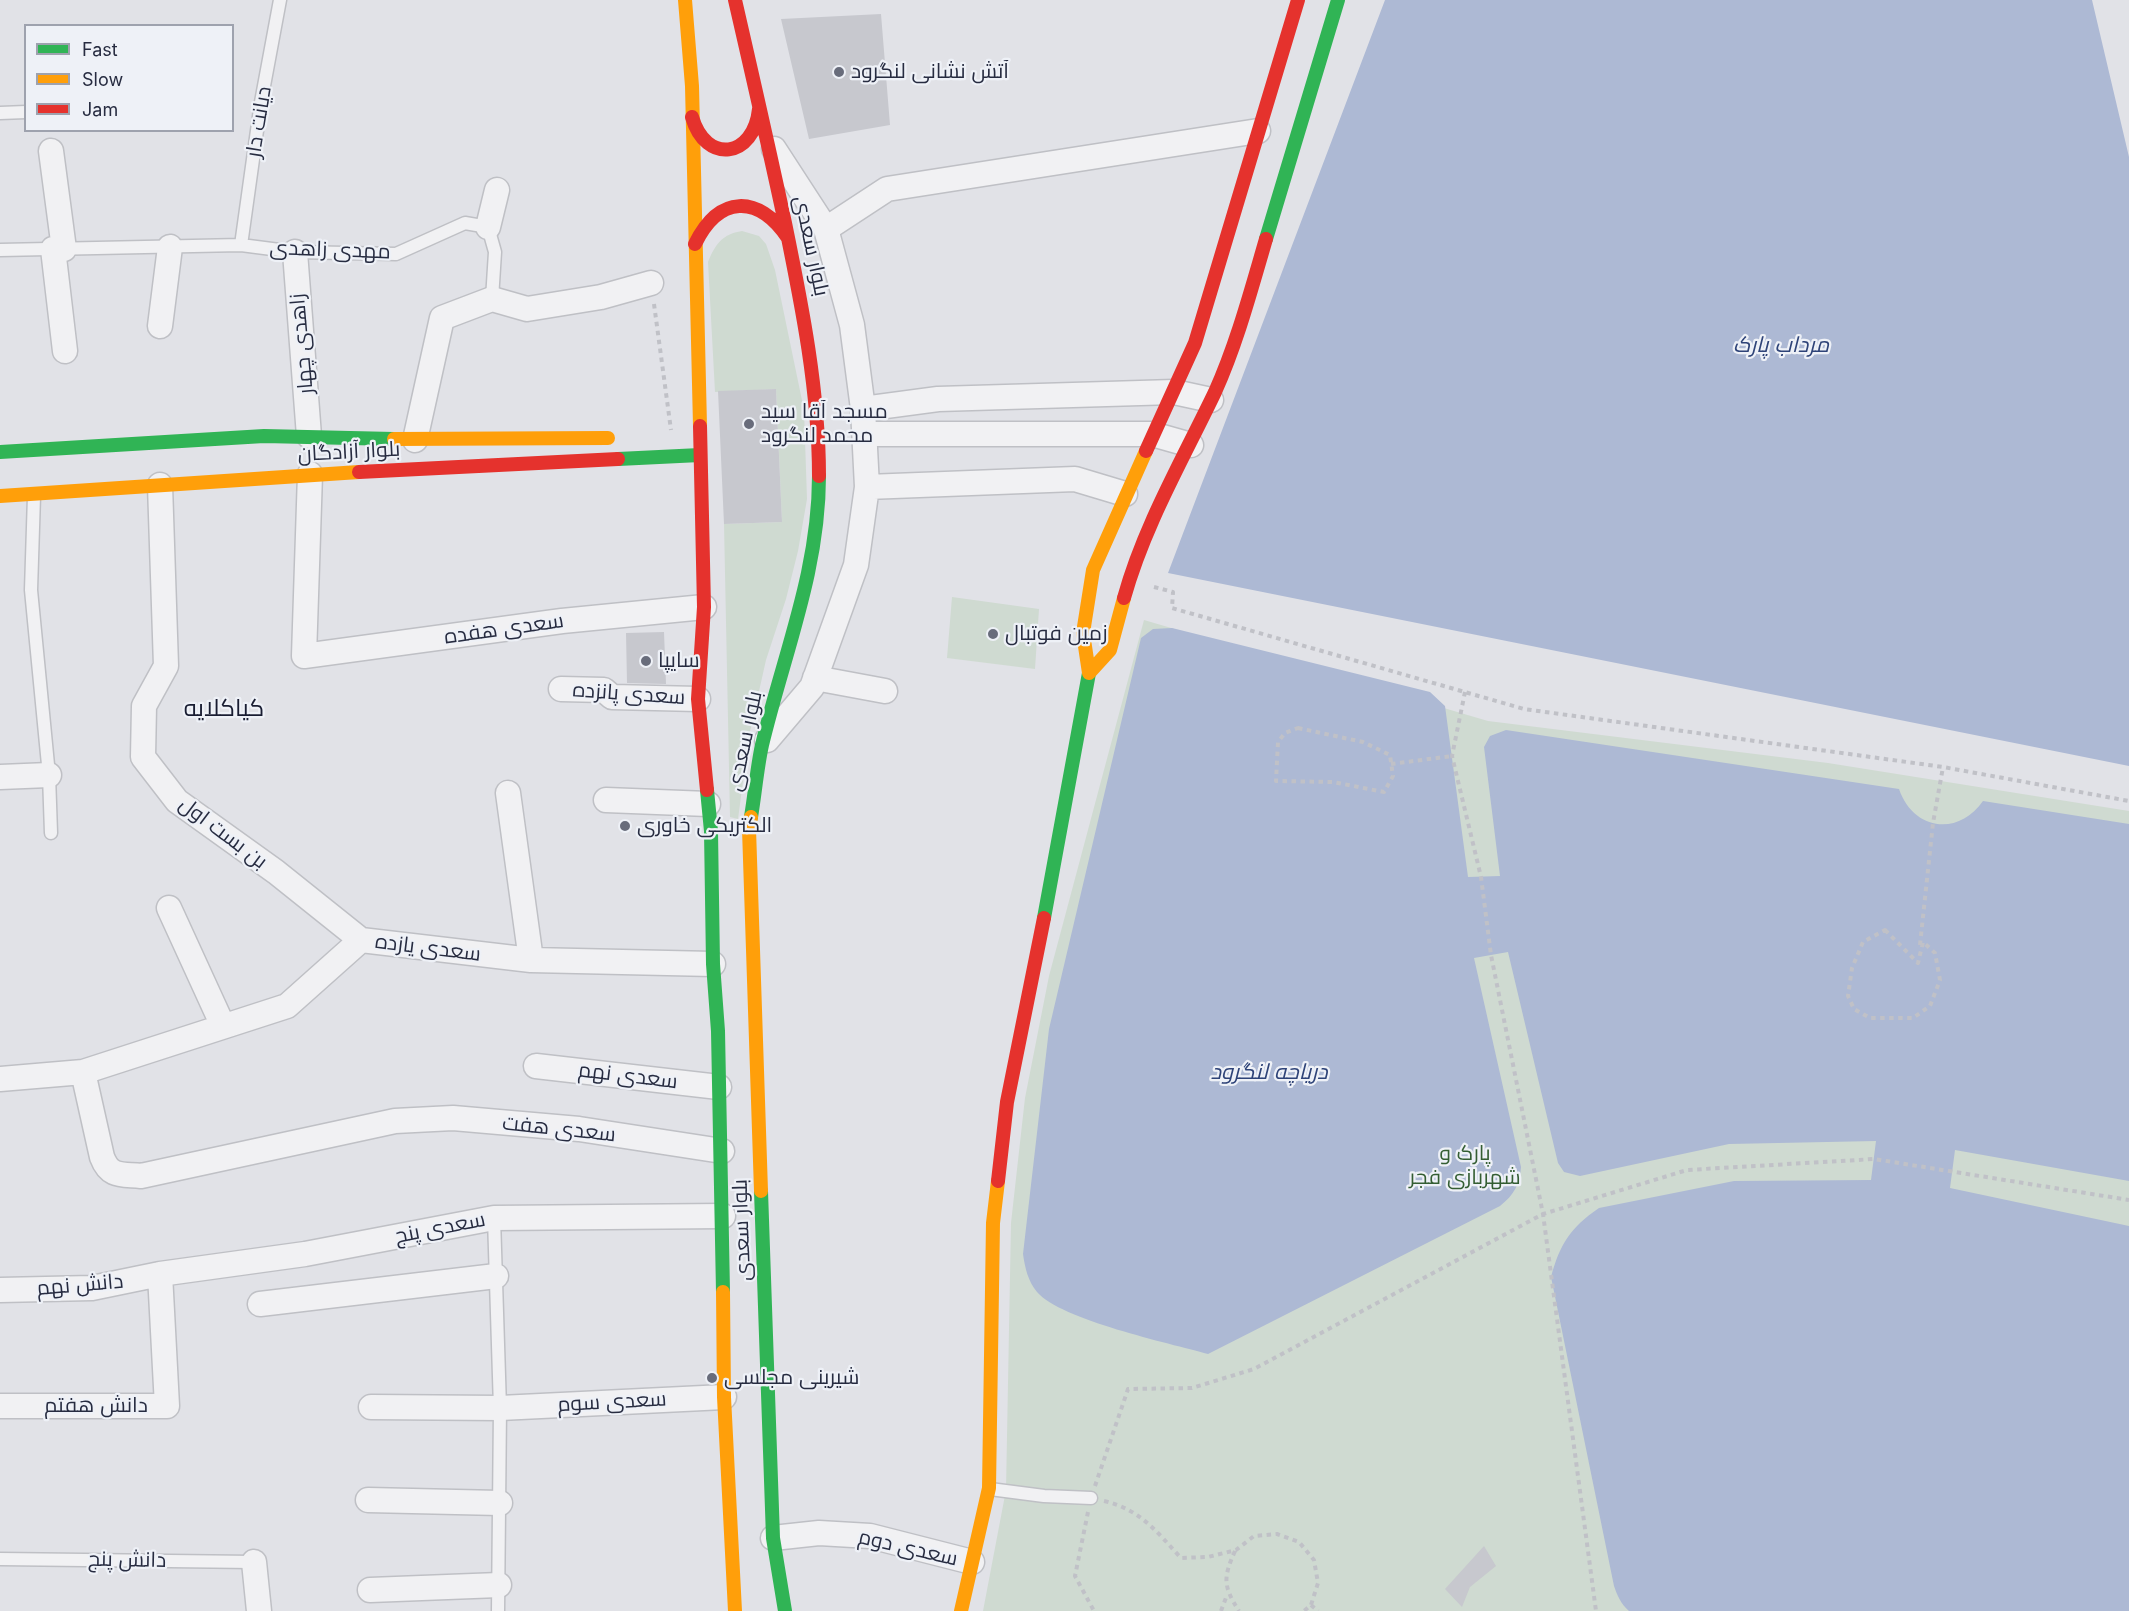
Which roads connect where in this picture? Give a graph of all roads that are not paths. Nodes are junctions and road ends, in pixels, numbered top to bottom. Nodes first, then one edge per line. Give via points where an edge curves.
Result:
1 (280, 0) edge
2 (685, 0) edge
3 (735, 0) edge
4 (1298, 0) edge
5 (1338, 0) edge
6 (759, 109) junction
7 (24, 112) edge
8 (0, 113) edge
9 (692, 117) junction
10 (1258, 131) junction
11 (766, 137) junction
12 (51, 151) dead end
13 (497, 190) dead end
14 (488, 226) junction
15 (826, 229) junction
16 (788, 238) junction
17 (695, 244) junction
18 (241, 245) junction
19 (170, 247) junction
20 (58, 249) junction
21 (0, 250) edge
22 (295, 252) junction
23 (651, 283) road end
24 (492, 299) junction
25 (160, 326) dead end
26 (65, 351) dead end
27 (1174, 392) junction
28 (1211, 400) junction
29 (863, 409) junction
30 (865, 434) junction
31 (1152, 434) junction
32 (672, 437) road end
33 (699, 437) junction
34 (625, 438) dead end
35 (415, 440) junction
36 (1191, 445) junction
37 (0, 452) edge
38 (700, 455) junction
39 (310, 457) junction
40 (160, 484) junction
41 (867, 487) junction
42 (1125, 494) junction
43 (34, 495) junction
44 (0, 496) edge
45 (704, 607) junction
46 (304, 656) joint
47 (1089, 673) junction
48 (815, 678) junction
49 (561, 689) dead end
50 (885, 691) dead end
51 (698, 699) junction
52 (762, 746) junction
53 (49, 774) junction
54 (0, 777) edge
55 (508, 793) dead end
56 (606, 800) dead end
57 (708, 804) junction
58 (51, 833) dead end
59 (169, 908) dead end
60 (361, 940) junction
61 (531, 960) junction
62 (713, 964) junction
63 (223, 1026) junction
64 (536, 1066) dead end
65 (83, 1072) junction
66 (0, 1079) edge
67 (720, 1087) junction
68 (722, 1151) junction
69 (723, 1216) junction
70 (494, 1218) junction
71 (160, 1274) junction
72 (496, 1276) junction
73 (0, 1290) edge
74 (260, 1304) dead end
75 (724, 1397) junction
76 (0, 1406) edge
77 (370, 1407) dead end
78 (500, 1408) junction
79 (989, 1488) junction
80 (1091, 1498) road end
81 (368, 1500) dead end
82 (500, 1503) junction
83 (773, 1538) junction
84 (0, 1558) edge
85 (254, 1562) joint
86 (972, 1562) junction
87 (499, 1585) junction
88 (370, 1590) dead end
89 (259, 1611) edge
90 (498, 1611) edge
91 (735, 1611) edge
92 (785, 1611) edge
93 (961, 1611) edge

1 - 18 lane, دیانت دار
2 - 9 main road, بلوار سعدی
3 - 6 main road, بلوار سعدی
4 - 10 main road
5 - 28 main road via 1238,333
6 - 9 main road via 750,138 731,149 719,149 700,138
6 - 11 main road, بلوار سعدی
7 - 8 lane
9 - 17 main road, بلوار سعدی
10 - 15 street via 888,189
10 - 27 main road via 1195,342
11 - 15 street
11 - 16 main road, بلوار سعدی
12 - 20 street
13 - 14 street
14 - 22 lane, مهدی زاهدی via 465,223 396,254
14 - 24 lane via 495,252
15 - 29 street via 852,325
16 - 17 main road via 768,213 736,206 705,223
16 - 52 main road, بلوار سعدی via 814,380 819,505 809,574
17 - 33 main road, بلوار سعدی
18 - 19 lane, مهدی زاهدی
18 - 22 lane, مهدی زاهدی
19 - 20 lane, مهدی زاهدی
19 - 25 street
20 - 21 lane, مهدی زاهدی
20 - 26 street
22 - 39 street, زاهدی چهار
23 - 24 street via 601,297 527,309
24 - 35 street via 442,318
27 - 28 street
27 - 29 street via 938,399
27 - 31 main road
28 - 36 main road
29 - 30 street
30 - 31 street
30 - 41 street
31 - 36 street
31 - 42 main road
32 - 33 main road
33 - 38 main road, بلوار سعدی
34 - 35 main road, بلوار آزادگان
35 - 39 main road, بلوار آزادگان
36 - 47 main road via 1131,573 1110,650
37 - 39 main road, بلوار آزادگان via 264,436
38 - 39 main road, بلوار آزادگان
38 - 45 main road, بلوار سعدی
39 - 40 main road, بلوار آزادگان
39 - 46 street, زاهدی چهار
40 - 43 main road, بلوار آزادگان
40 - 60 street, بن بست اول via 166,666 144,706 143,757 177,801 276,872
41 - 42 street via 1075,479
41 - 48 street via 856,565
42 - 47 main road via 1093,570 1083,633
43 - 44 main road, بلوار آزادگان
43 - 53 lane via 31,590
45 - 46 street, سعدی هفده via 562,621
45 - 51 main road, بلوار سعدی
47 - 79 main road via 1007,1102 993,1223
48 - 50 street
48 - 52 street via 812,687
49 - 51 street, سعدی پانزده via 604,690 612,697
51 - 57 main road, بلوار سعدی
52 - 83 main road, بلوار سعدی via 749,829
53 - 54 street
53 - 58 lane
55 - 61 street
56 - 57 street
57 - 62 main road, بلوار سعدی
59 - 63 street
60 - 61 street, سعدی یازده
60 - 63 street, سعدی یازده via 287,1006
61 - 62 street, سعدی یازده
62 - 67 main road, بلوار سعدی
63 - 65 street, سعدی یازده
64 - 67 street, سعدی نهم
65 - 66 street, سعدی یازده
65 - 68 street, سعدی هفت via 102,1157 113,1173 141,1176 395,1121 453,1118 579,1129
67 - 68 main road, بلوار سعدی
68 - 69 main road, بلوار سعدی
69 - 70 street, سعدی پنج
69 - 75 main road, بلوار سعدی
70 - 71 street, سعدی پنج via 305,1254
70 - 72 lane
71 - 73 street, دانش نهم via 92,1288
71 - 76 street, دانش هفتم via 167,1406
72 - 74 street
72 - 78 lane
75 - 78 street, سعدی سوم
75 - 91 main road, بلوار سعدی
77 - 78 street, سعدی سوم
78 - 82 lane
79 - 80 lane
79 - 86 main road
81 - 82 street
82 - 87 lane
83 - 86 street, سعدی دوم via 819,1533 870,1536
83 - 92 main road, بلوار سعدی
84 - 85 lane, دانش پنج
85 - 89 street
86 - 93 main road
87 - 88 street
87 - 90 lane

